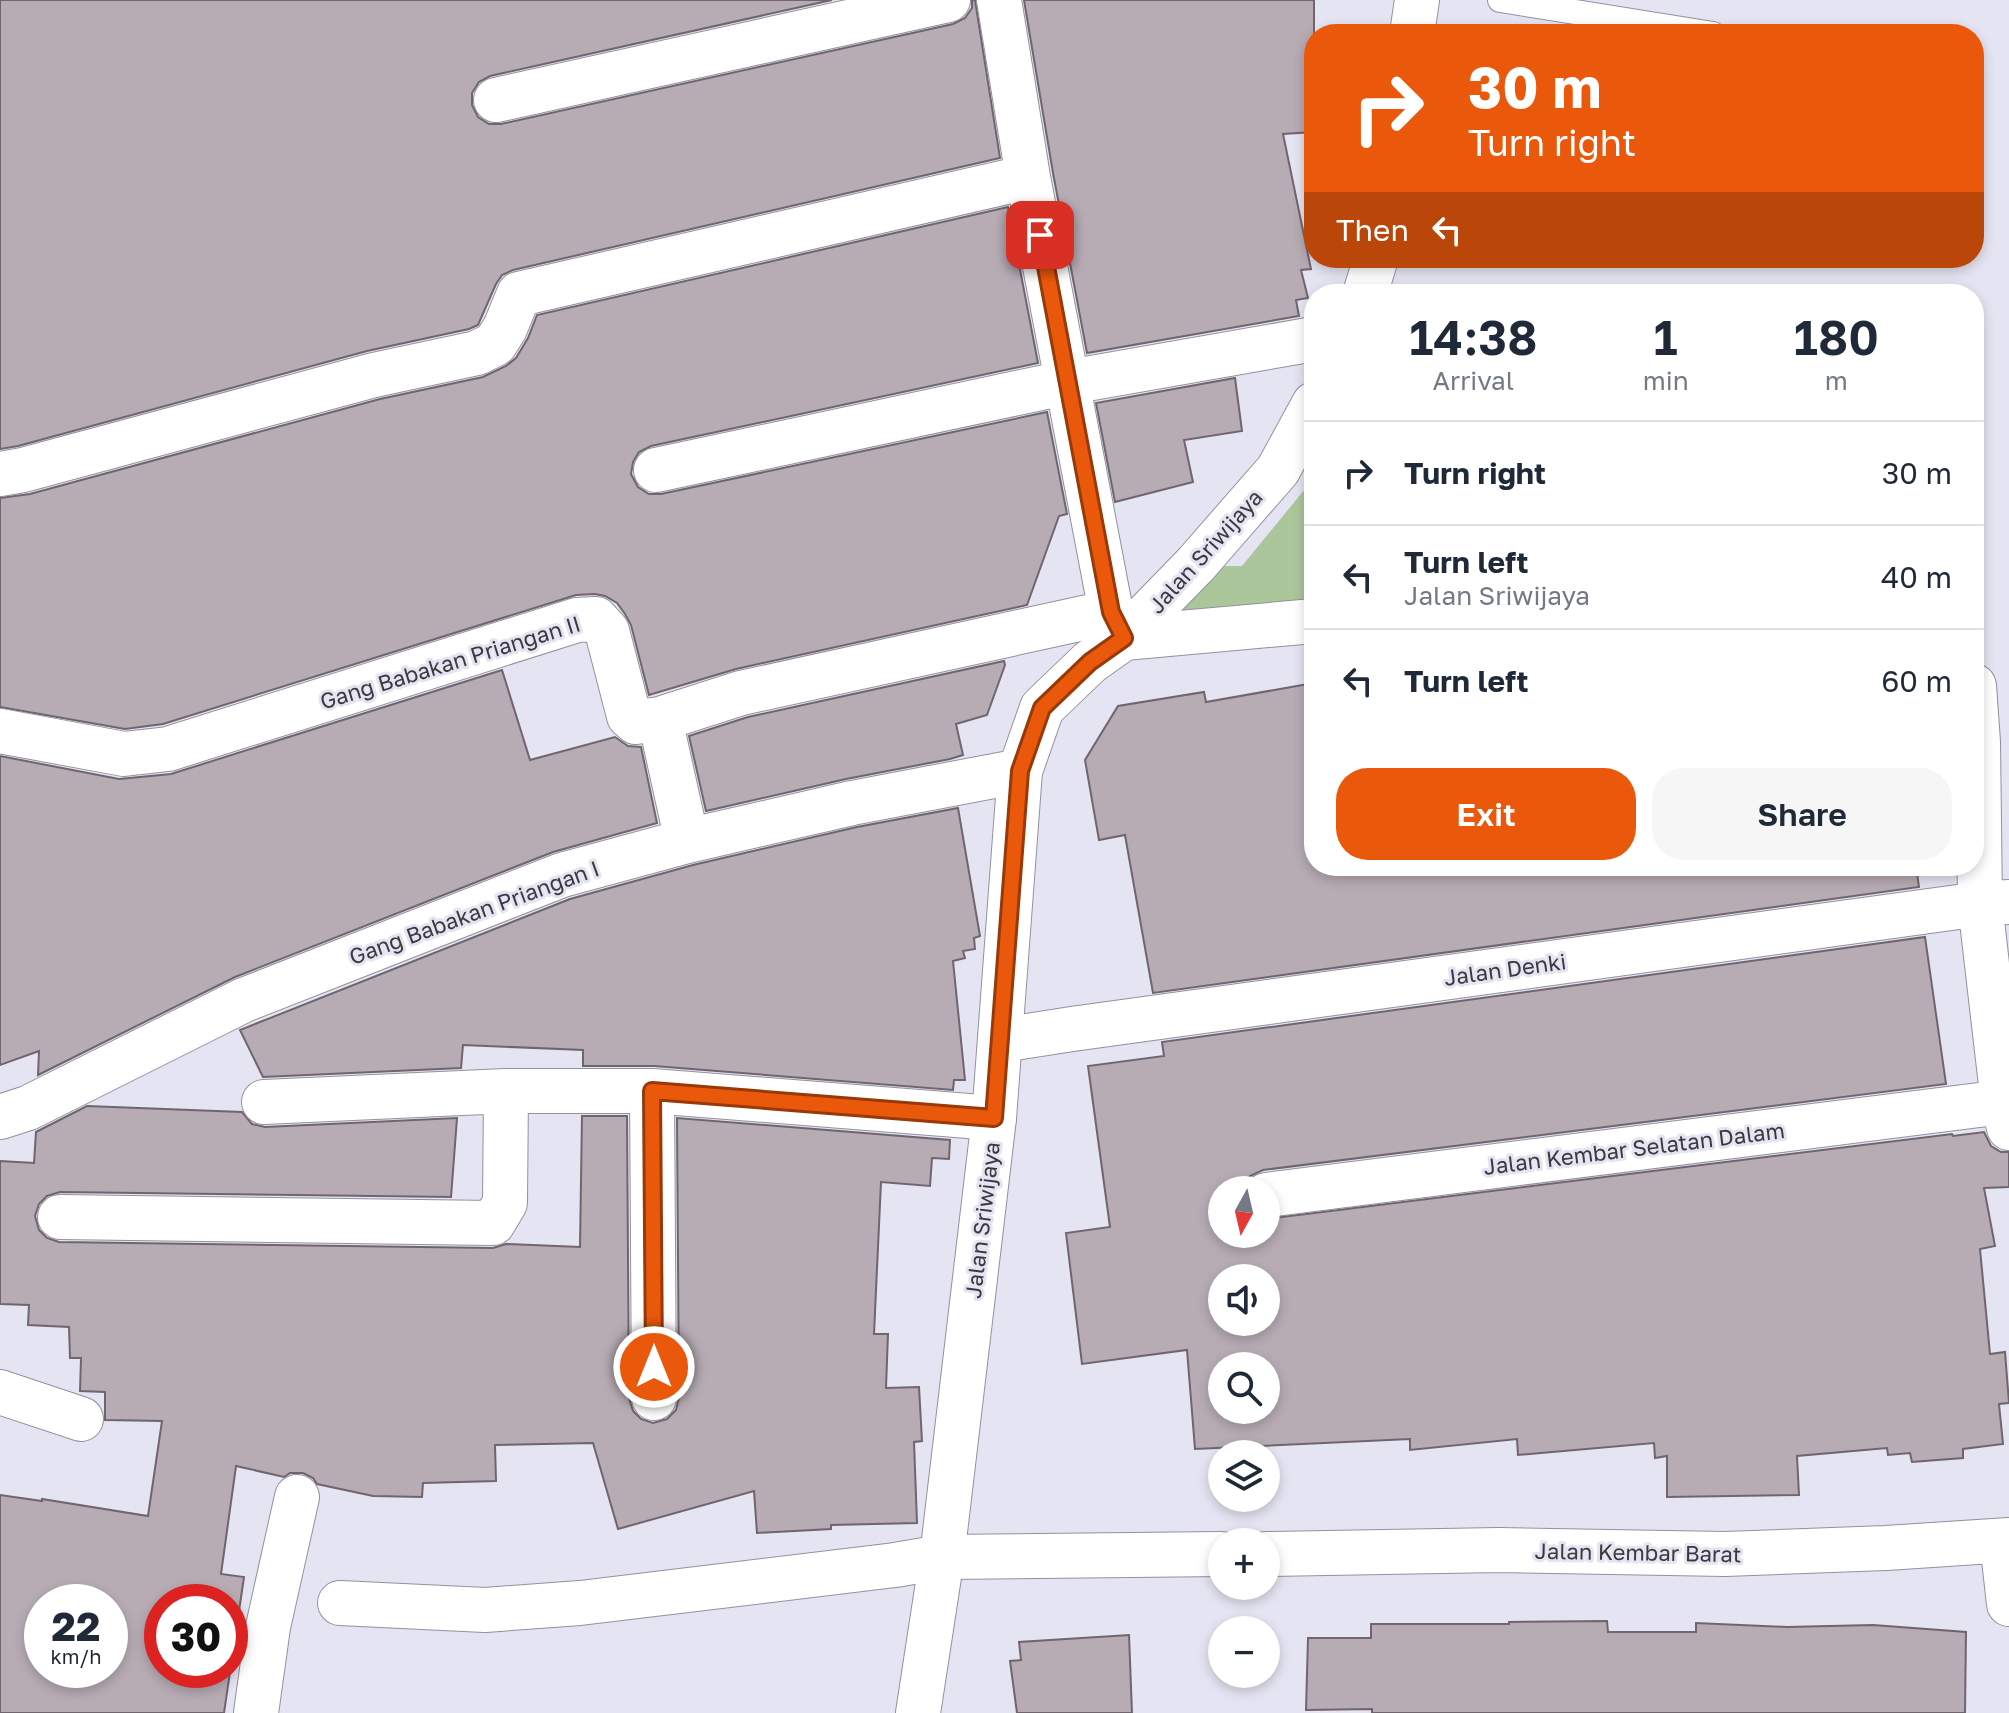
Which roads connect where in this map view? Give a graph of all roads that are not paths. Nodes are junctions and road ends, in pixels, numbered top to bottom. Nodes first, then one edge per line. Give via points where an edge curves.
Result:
1 (948, 0) edge
2 (999, 0) edge
3 (1417, 0) edge
4 (1500, 0) edge
5 (1413, 24) edge
6 (1650, 24) edge
7 (496, 100) dead end
8 (1028, 177) junction
9 (1304, 341) edge
10 (1069, 382) junction
11 (1304, 422) edge
12 (656, 470) dead end
13 (0, 474) edge
14 (1304, 621) edge
15 (1118, 625) junction
16 (660, 719) junction
17 (0, 731) edge
18 (1020, 771) junction
19 (1984, 799) edge
20 (687, 841) junction
21 (1995, 903) edge
22 (1001, 1040) junction
23 (506, 1091) junction
24 (652, 1091) junction
25 (264, 1102) dead end
26 (2006, 1115) edge
27 (0, 1117) edge
28 (994, 1118) junction
29 (1280, 1193) edge
30 (60, 1217) dead end
31 (0, 1392) edge
32 (654, 1398) dead end
33 (81, 1419) dead end
34 (297, 1497) dead end
35 (2006, 1540) edge
36 (1208, 1554) edge
37 (1280, 1554) edge
38 (942, 1557) junction
39 (340, 1603) dead end
40 (2009, 1604) edge
41 (256, 1713) edge
42 (918, 1713) edge

1 - 7 street
2 - 8 street
3 - 5 street
4 - 6 lane
8 - 10 street
8 - 13 street via 519,294 495,344 477,353 374,375
9 - 10 street
10 - 12 street
10 - 15 street
11 - 15 street, Jalan Sriwijaya via 1278,470 1196,564
14 - 15 street
15 - 16 street via 741,693
15 - 18 street, Jalan Sriwijaya via 1090,662 1042,708
16 - 17 street, Gang Babakan Priangan II via 636,722 629,716 607,631 596,619 577,620 168,749 124,754
16 - 20 street
18 - 20 street, Gang Babakan Priangan I
18 - 22 street, Jalan Sriwijaya
19 - 21 street
20 - 27 street, Gang Babakan Priangan I via 562,875 244,1000
21 - 22 street, Jalan Denki
21 - 26 street
22 - 28 street, Jalan Sriwijaya
23 - 24 street
23 - 25 street
23 - 30 street via 505,1203 493,1223
24 - 28 street
24 - 32 street
26 - 29 street, Jalan Kembar Selatan Dalam
28 - 38 street, Jalan Sriwijaya
31 - 33 street
34 - 41 street via 268,1627
35 - 37 street, Jalan Kembar Barat via 1725,1554
35 - 40 street
36 - 38 street
38 - 39 street via 580,1603 485,1610
38 - 42 street, Jalan Sriwijaya

